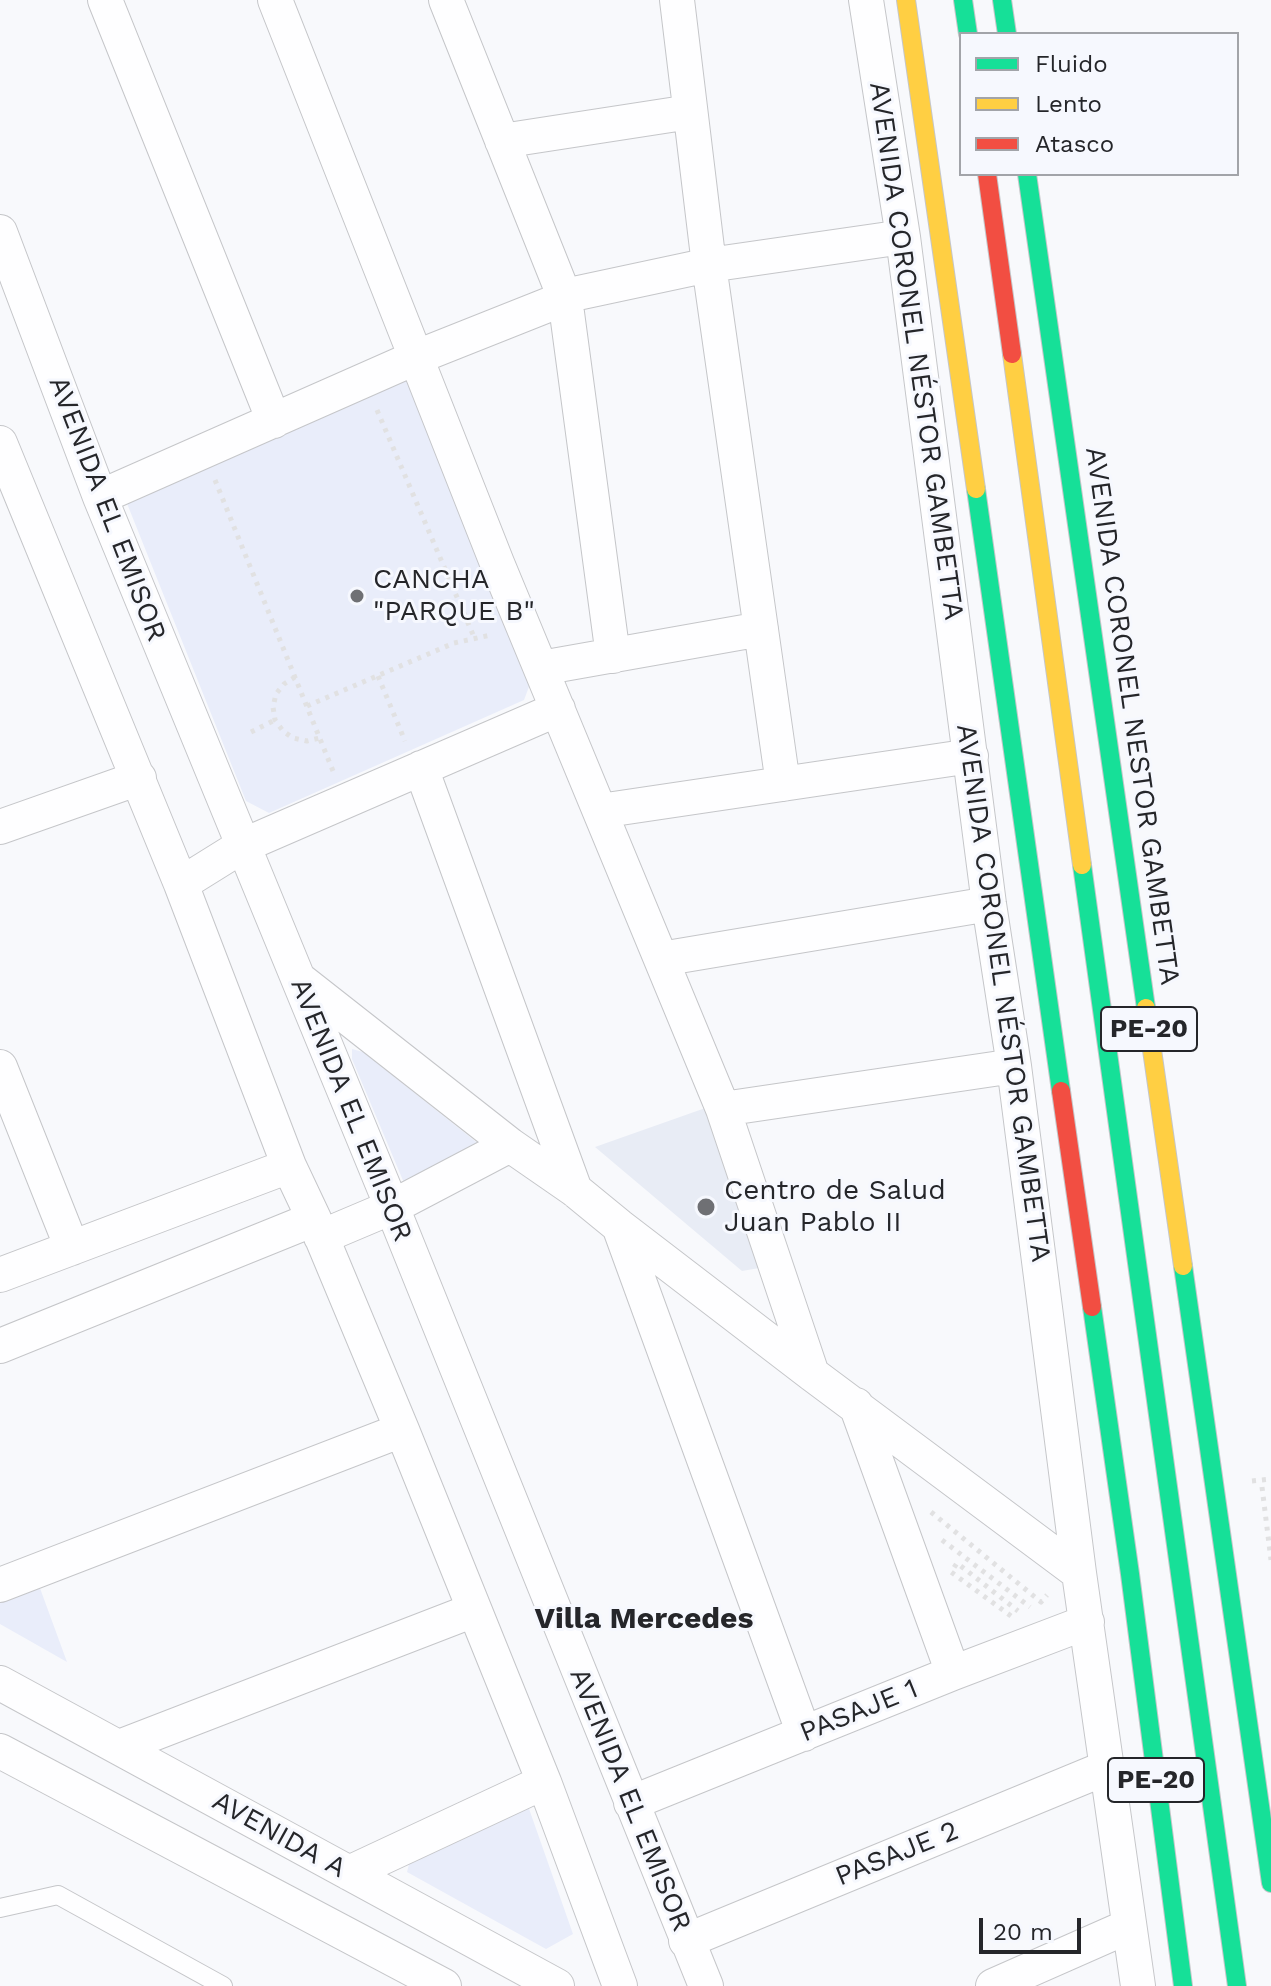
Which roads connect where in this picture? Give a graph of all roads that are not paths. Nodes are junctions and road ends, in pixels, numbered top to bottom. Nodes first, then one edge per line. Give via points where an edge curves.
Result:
1 (105, 0) edge
2 (275, 0) edge
3 (446, 0) edge
4 (677, 0) edge
5 (866, 0) edge
6 (906, 0) edge
7 (963, 0) edge
8 (1002, 0) edge
9 (968, 32) edge
10 (1007, 32) edge
11 (690, 112) junction
12 (502, 141) junction
13 (987, 176) edge
14 (1027, 176) edge
15 (0, 232) edge
16 (903, 237) junction
17 (709, 265) junction
18 (565, 298) junction
19 (417, 357) junction
20 (274, 421) junction
21 (0, 443) edge
22 (100, 497) junction
23 (761, 629) junction
24 (613, 656) junction
25 (541, 668) junction
26 (558, 709) junction
27 (413, 756) junction
28 (971, 756) junction
29 (139, 778) junction
30 (783, 784) junction
31 (600, 811) junction
32 (0, 827) edge
33 (242, 846) junction
34 (181, 884) junction
35 (989, 904) junction
36 (661, 959) junction
37 (297, 978) junction
38 (1014, 1066) junction
39 (0, 1067) edge
40 (723, 1109) junction
41 (510, 1145) junction
42 (289, 1166) junction
43 (575, 1190) junction
44 (392, 1207) junction
45 (619, 1226) junction
46 (317, 1228) junction
47 (72, 1248) junction
48 (0, 1275) edge
49 (0, 1346) edge
50 (812, 1374) junction
51 (856, 1405) junction
52 (402, 1430) junction
53 (1079, 1573) junction
54 (0, 1585) edge
55 (474, 1610) junction
56 (1087, 1622) junction
57 (953, 1673) junction
58 (0, 1683) edge
59 (804, 1734) junction
60 (119, 1747) junction
61 (0, 1751) edge
62 (1108, 1767) junction
63 (544, 1782) junction
64 (631, 1803) junction
65 (349, 1873) junction
66 (1271, 1883) edge
67 (0, 1908) edge
68 (1129, 1926) junction
69 (686, 1941) junction
70 (223, 1986) edge
71 (444, 1986) edge
72 (557, 1986) edge
73 (620, 1986) edge
74 (706, 1986) edge
75 (993, 1986) edge
76 (1138, 1986) edge
77 (1183, 1986) edge
78 (1237, 1986) edge

1 - 20 street
2 - 19 street
3 - 12 street
4 - 11 street
5 - 16 street, AVENIDA CORONEL NÉSTOR GAMBETTA
6 - 77 highway, PE-20 via 1130,1574
7 - 9 highway
8 - 10 highway
11 - 12 street
11 - 17 street
12 - 18 street
13 - 78 highway
14 - 66 highway, AVENIDA CORONEL NESTOR GAMBETTA / PE-20
15 - 22 street, AVENIDA EL EMISOR
16 - 17 street
16 - 28 street, AVENIDA CORONEL NÉSTOR GAMBETTA
17 - 18 street
17 - 23 street
18 - 19 street
18 - 24 street
19 - 20 street
19 - 25 street
20 - 22 street
21 - 29 street
22 - 33 street, AVENIDA EL EMISOR
23 - 24 street
23 - 30 street
24 - 25 street
25 - 26 street
26 - 27 street
26 - 31 street
27 - 33 street
27 - 43 street
28 - 30 street
28 - 35 street, AVENIDA CORONEL NÉSTOR GAMBETTA
29 - 32 street
29 - 34 street
30 - 31 street
31 - 36 street
33 - 34 street
33 - 37 street, AVENIDA EL EMISOR
34 - 42 street
35 - 36 street
35 - 38 street, AVENIDA CORONEL NÉSTOR GAMBETTA
36 - 40 street
37 - 41 street
37 - 44 street, AVENIDA EL EMISOR
38 - 40 street
38 - 53 street, AVENIDA CORONEL NÉSTOR GAMBETTA
39 - 47 street
40 - 50 street
41 - 43 street
41 - 44 street
42 - 46 street
42 - 47 street
43 - 45 street
44 - 46 street
44 - 64 street, AVENIDA EL EMISOR
45 - 50 street
45 - 59 street
46 - 49 street
46 - 52 street
47 - 48 street
50 - 51 street
51 - 53 street
51 - 57 street
52 - 54 street
52 - 55 street
53 - 56 street, AVENIDA CORONEL NÉSTOR GAMBETTA
55 - 60 street
55 - 63 street
56 - 57 street, PASAJE 1
56 - 62 street, AVENIDA CORONEL NÉSTOR GAMBETTA
57 - 59 street, PASAJE 1
58 - 60 street, AVENIDA A
59 - 64 street, PASAJE 1
60 - 65 street, AVENIDA A
61 - 71 street, AVENIDA A
62 - 68 street, AVENIDA CORONEL NÉSTOR GAMBETTA
62 - 69 street, PASAJE 2
63 - 65 street
63 - 73 street
64 - 69 street, AVENIDA EL EMISOR
65 - 72 street, AVENIDA A
67 - 70 lane via 58,1895
68 - 75 street
68 - 76 street, AVENIDA CORONEL NÉSTOR GAMBETTA
69 - 74 street, AVENIDA EL EMISOR

